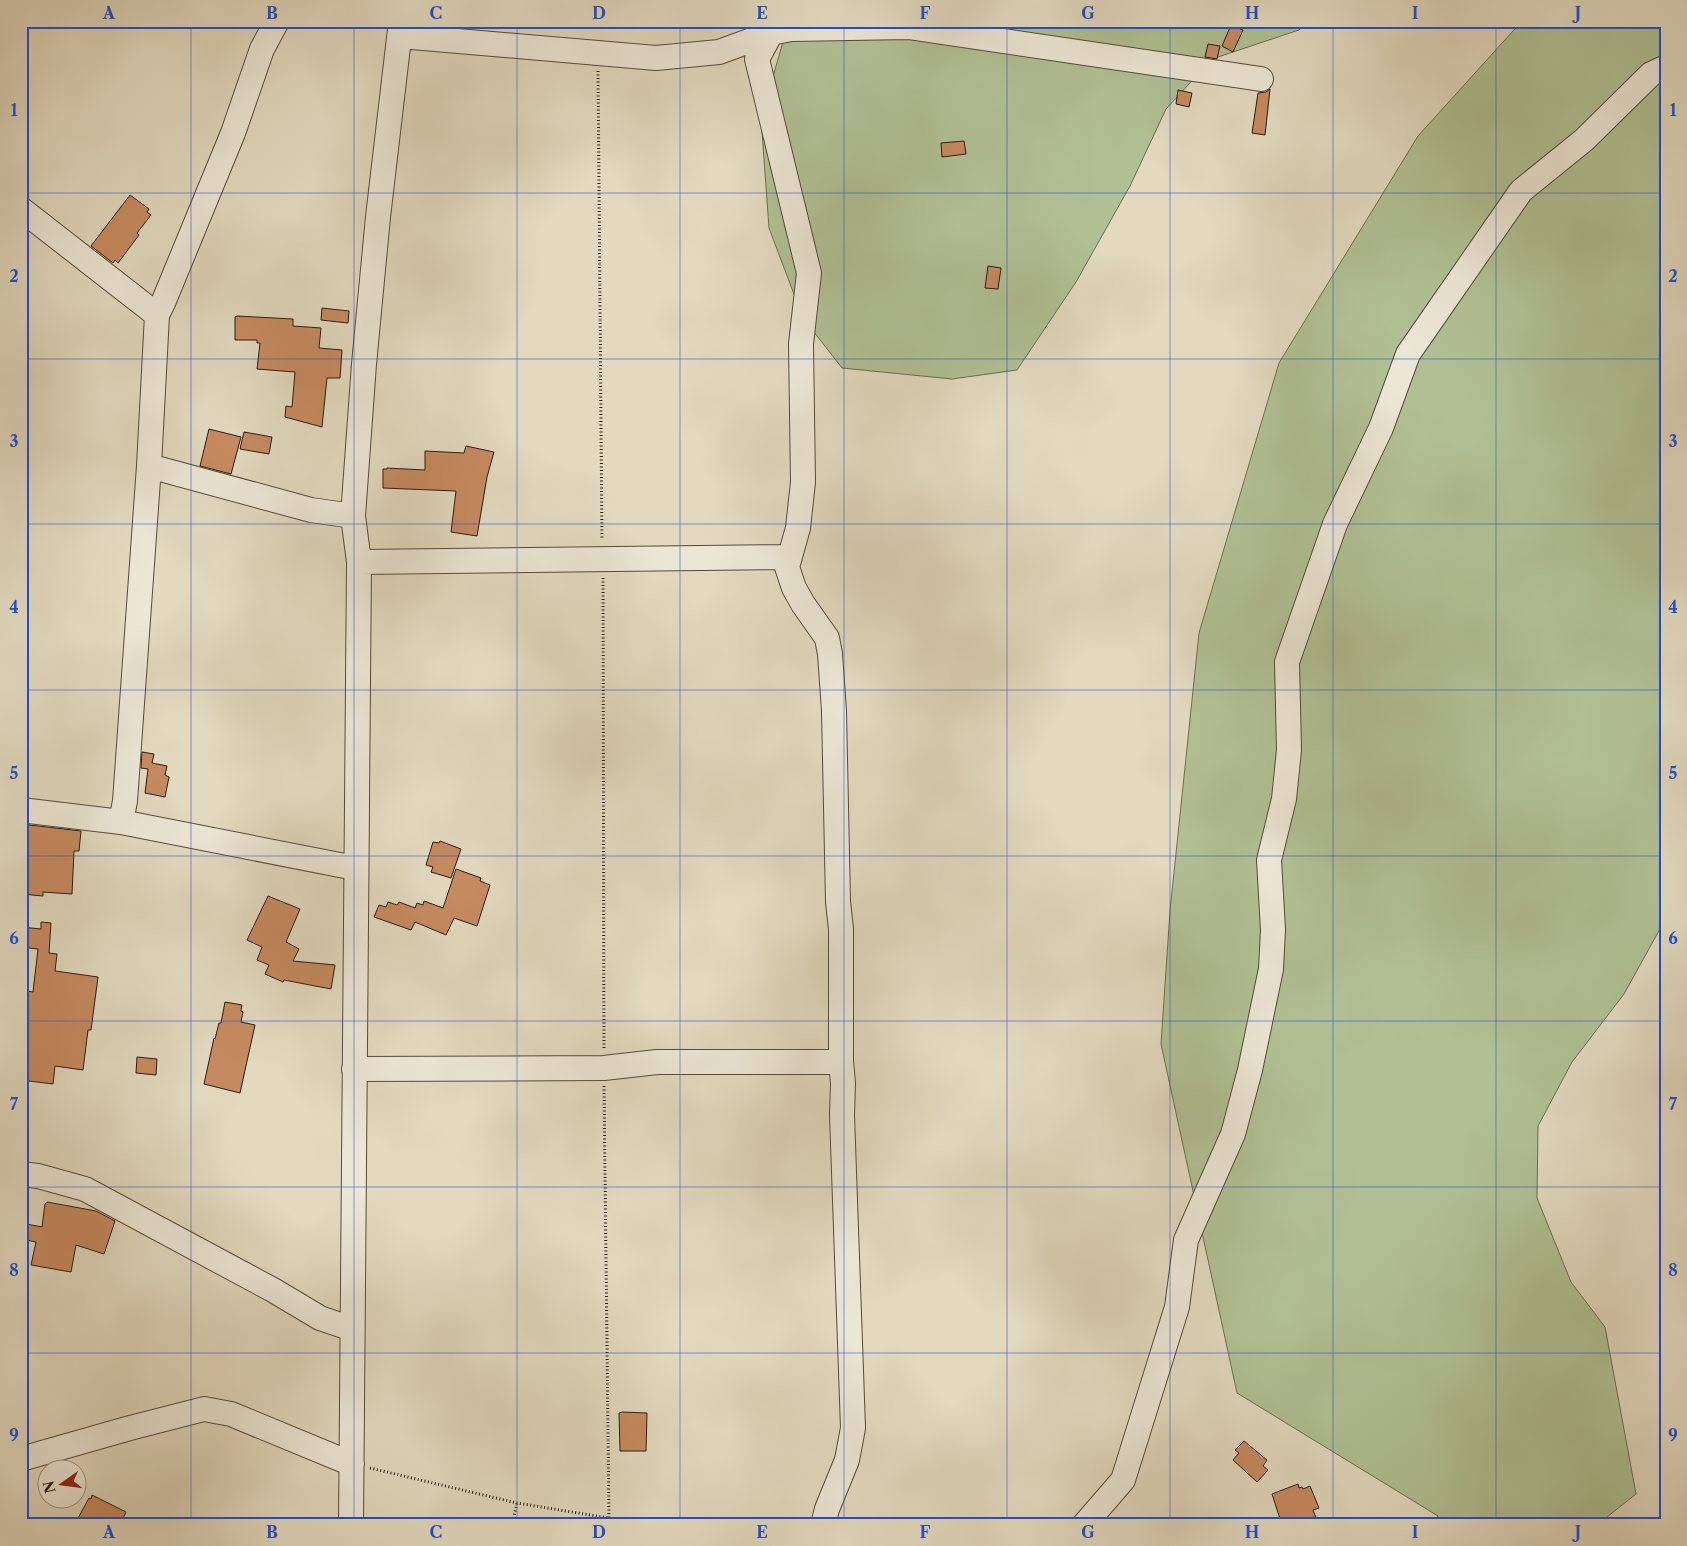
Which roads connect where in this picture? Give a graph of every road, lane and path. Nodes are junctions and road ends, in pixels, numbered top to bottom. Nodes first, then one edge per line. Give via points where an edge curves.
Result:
1 (277, 21) edge
2 (772, 27) edge
3 (401, 29) edge
4 (598, 54) junction
5 (1666, 67) edge
6 (1261, 79) dead end
7 (21, 209) edge
8 (156, 315) junction
9 (149, 466) junction
10 (353, 516) junction
11 (790, 557) junction
12 (603, 560) junction
13 (359, 562) junction
14 (21, 810) edge
15 (121, 822) junction
16 (355, 868) junction
17 (841, 1062) junction
18 (604, 1068) junction
19 (354, 1069) junction
20 (21, 1174) edge
21 (352, 1329) junction
22 (21, 1459) edge
23 (352, 1464) junction
24 (517, 1503) junction
25 (609, 1518) junction
26 (351, 1525) edge
27 (512, 1525) edge
28 (651, 1525) edge
29 (823, 1525) edge
30 (1012, 1525) edge
31 (1057, 1525) edge
32 (1084, 1525) edge

1 - 8 street via 262,49 233,133
2 - 4 street via 719,52 656,58
2 - 6 street via 908,27
2 - 11 street via 757,58 809,273 801,344 803,482 798,528
3 - 4 street
3 - 10 street via 366,344
4 - 12 path
5 - 32 street via 1651,74 1584,140 1521,191 1408,354 1381,428 1335,524 1287,662 1290,750 1284,799 1269,860 1274,930 1271,969 1250,1070 1233,1134 1186,1240 1177,1306 1123,1480
7 - 8 street
8 - 9 street
9 - 10 street via 312,510
9 - 15 street
10 - 13 street
11 - 12 street
11 - 17 street via 787,567 794,588 826,638 830,654 841,929
12 - 13 street
12 - 18 path
13 - 16 street
14 - 15 street
15 - 16 street
16 - 19 street
17 - 18 street via 657,1062
17 - 29 street via 852,1428 847,1460
18 - 19 street
18 - 25 path
19 - 21 street
20 - 21 street via 85,1189 320,1318
21 - 23 street
22 - 23 street via 204,1409 231,1414
23 - 24 path
23 - 26 street
24 - 25 path
24 - 27 path
25 - 28 path
30 - 31 path via 1032,1520

